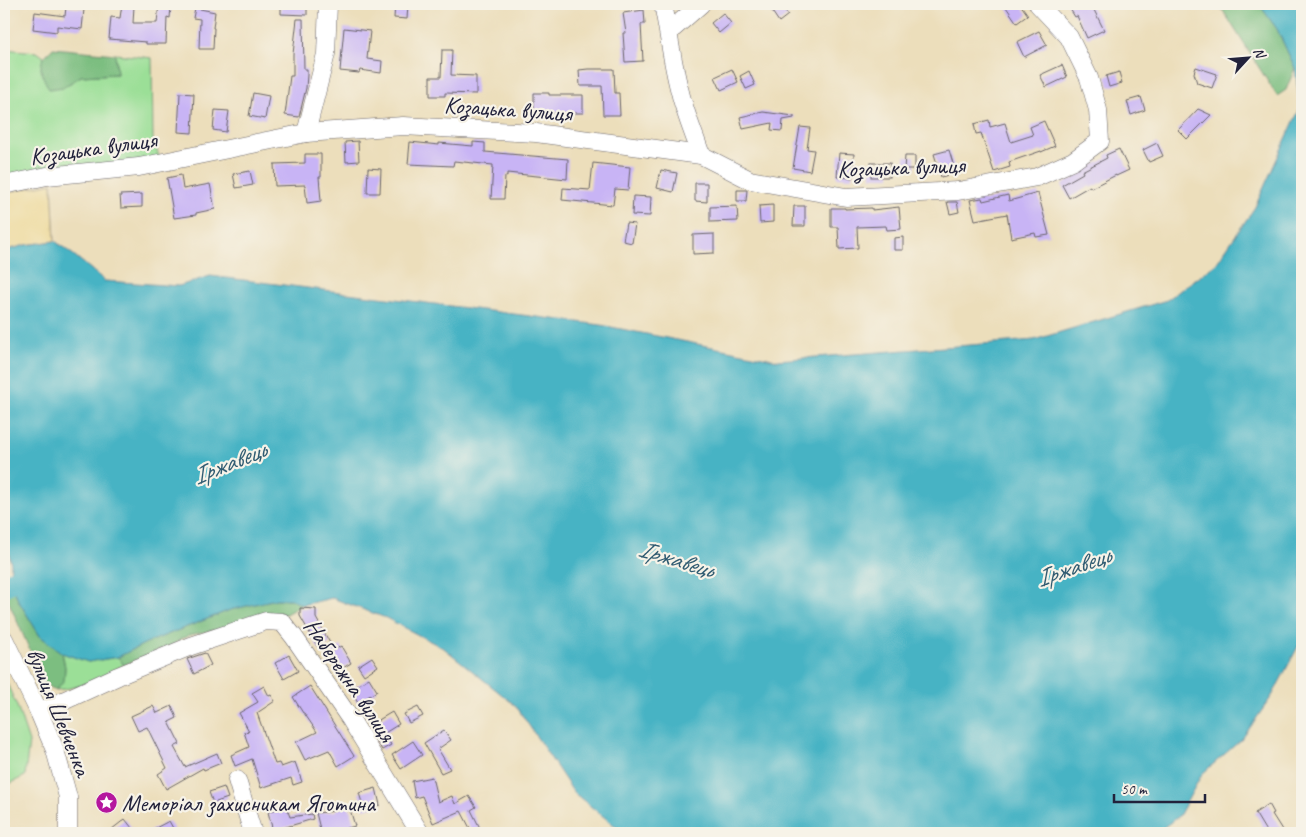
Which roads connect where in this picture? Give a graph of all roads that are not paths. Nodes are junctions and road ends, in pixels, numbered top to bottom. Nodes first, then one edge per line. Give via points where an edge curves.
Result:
1 (328, 4) edge
2 (662, 4) edge
3 (701, 4) edge
4 (1038, 4) edge
5 (669, 32) junction
6 (306, 133) junction
7 (701, 155) junction
8 (4, 185) edge
9 (4, 639) edge
10 (39, 712) junction
11 (238, 780) dead end
12 (68, 833) edge
13 (253, 833) edge
14 (420, 833) edge

1 - 6 street via 326,54
2 - 5 street
3 - 5 street
4 - 7 street, Козацька вулиця via 1069,37 1089,78 1098,110 1100,141 1073,161 1037,177 958,191 846,197 750,180
5 - 7 street via 680,94
6 - 7 street, Козацька вулиця via 403,126 536,133
6 - 8 street, Козацька вулиця via 139,167 47,176
9 - 10 street, вулиця Шевченка
10 - 12 street, вулиця Шевченка via 55,750 68,797
10 - 14 street, Набережна вулиця via 191,646 266,621 282,622 351,720
11 - 13 street

